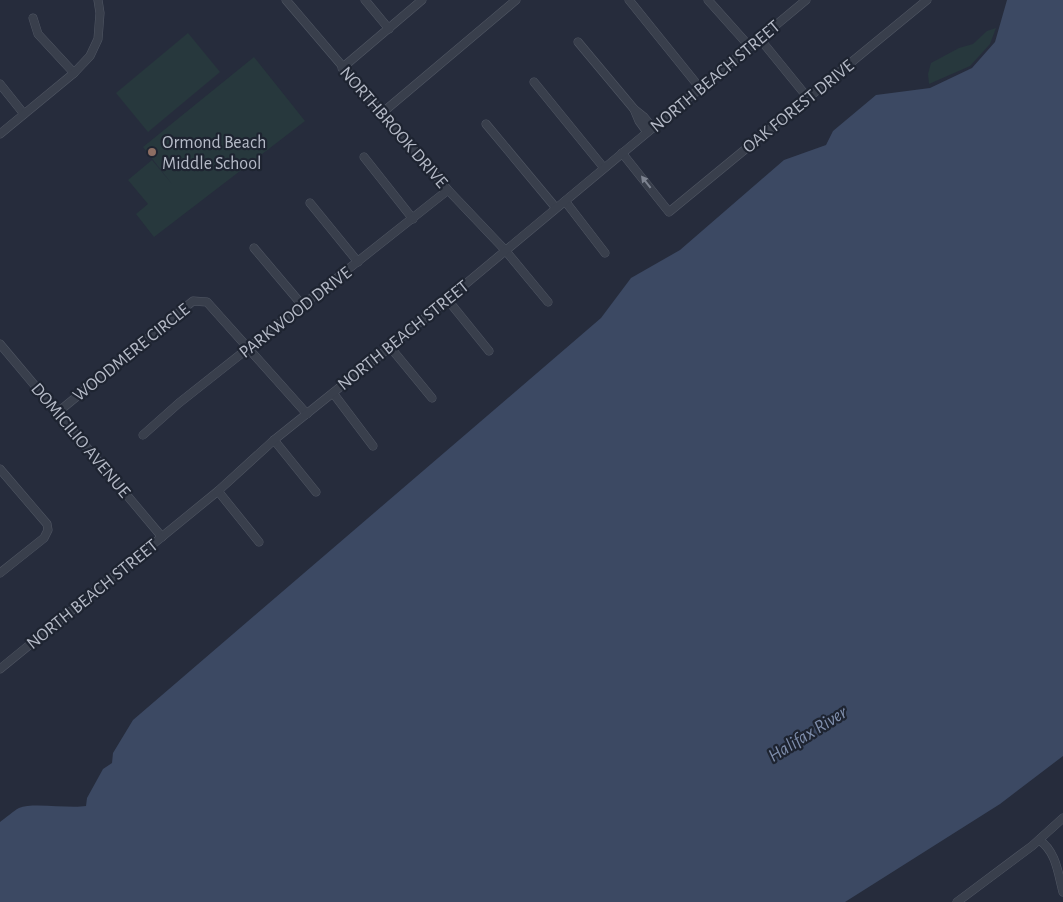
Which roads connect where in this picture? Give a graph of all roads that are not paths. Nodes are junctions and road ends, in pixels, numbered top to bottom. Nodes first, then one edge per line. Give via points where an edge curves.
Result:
1 (98, 0) edge
2 (286, 0) edge
3 (365, 0) edge
4 (422, 0) edge
5 (516, 0) edge
6 (629, 0) edge
7 (708, 0) edge
8 (791, 0) edge
9 (806, 0) edge
10 (927, 0) edge
11 (798, 7) junction
12 (33, 18) dead end
13 (389, 29) junction
14 (760, 39) junction
15 (578, 42) dead end
16 (750, 47) junction
17 (342, 68) junction
18 (74, 73) junction
19 (534, 82) dead end
20 (0, 84) edge
21 (700, 88) junction
22 (808, 98) junction
23 (382, 112) junction
24 (24, 114) junction
25 (486, 124) dead end
26 (650, 130) junction
27 (0, 134) edge
28 (622, 153) junction
29 (364, 158) dead end
30 (604, 168) junction
31 (448, 190) junction
32 (565, 201) junction
33 (310, 203) dead end
34 (556, 208) junction
35 (413, 219) junction
36 (254, 248) dead end
37 (505, 250) junction
38 (605, 253) dead end
39 (358, 262) junction
40 (447, 299) junction
41 (548, 302) dead end
42 (303, 306) junction
43 (0, 344) edge
44 (390, 347) junction
45 (249, 348) junction
46 (489, 351) dead end
47 (333, 393) junction
48 (432, 398) dead end
49 (58, 412) junction
50 (307, 414) junction
51 (143, 435) dead end
52 (274, 440) junction
53 (373, 446) dead end
54 (1, 473) edge
55 (218, 491) junction
56 (316, 492) dead end
57 (162, 537) junction
58 (259, 542) dead end
59 (0, 573) edge
60 (0, 669) edge
61 (1063, 818) edge
62 (1039, 840) junction
63 (1063, 892) edge
64 (962, 900) edge

1 - 18 street via 98,39 90,56
2 - 17 street, NORTHBROOK DRIVE
3 - 13 street
4 - 13 street
5 - 23 street
6 - 21 street
7 - 16 street
8 - 11 street
9 - 11 street, NORTH BEACH STREET
10 - 22 street, OAK FOREST DRIVE
11 - 14 street, NORTH BEACH STREET
12 - 18 street via 38,34
13 - 17 street
14 - 16 street, NORTH BEACH STREET
14 - 22 street
15 - 26 street via 634,109 644,116
16 - 21 street, NORTH BEACH STREET
17 - 23 street, NORTHBROOK DRIVE
18 - 24 street
19 - 30 street
20 - 24 street
21 - 26 street, NORTH BEACH STREET
22 -> 28 street, OAK FOREST DRIVE via 669,212
23 - 31 street, NORTHBROOK DRIVE
24 - 27 street
25 - 34 street
26 - 28 street, NORTH BEACH STREET
28 - 30 street, NORTH BEACH STREET
29 - 35 street
30 - 32 street, NORTH BEACH STREET
31 - 35 street, PARKWOOD DRIVE
31 - 37 street, NORTHBROOK DRIVE
32 - 34 street, NORTH BEACH STREET
32 - 38 street
33 - 39 street
34 - 37 street, NORTH BEACH STREET
35 - 39 street, PARKWOOD DRIVE
36 - 42 street
37 - 40 street, NORTH BEACH STREET
37 - 41 street, NORTHBROOK DRIVE
39 - 42 street, PARKWOOD DRIVE
40 - 44 street, NORTH BEACH STREET
40 - 46 street
42 - 45 street, PARKWOOD DRIVE
43 - 49 street, DOMICILIO AVENUE
44 - 47 street, NORTH BEACH STREET
44 - 48 street
45 - 49 street, WOODMERE CIRCLE via 207,302 193,301
45 - 50 street, WOODMERE CIRCLE
45 - 51 street, PARKWOOD DRIVE
47 - 50 street, NORTH BEACH STREET
47 - 53 street
49 - 57 street, DOMICILIO AVENUE
50 - 52 street, NORTH BEACH STREET
52 - 55 street, NORTH BEACH STREET
52 - 56 street
54 - 59 street via 48,530 44,538
55 - 57 street, NORTH BEACH STREET
55 - 58 street
57 - 60 street, NORTH BEACH STREET
61 - 62 street
62 - 63 street via 1053,854
62 - 64 street

